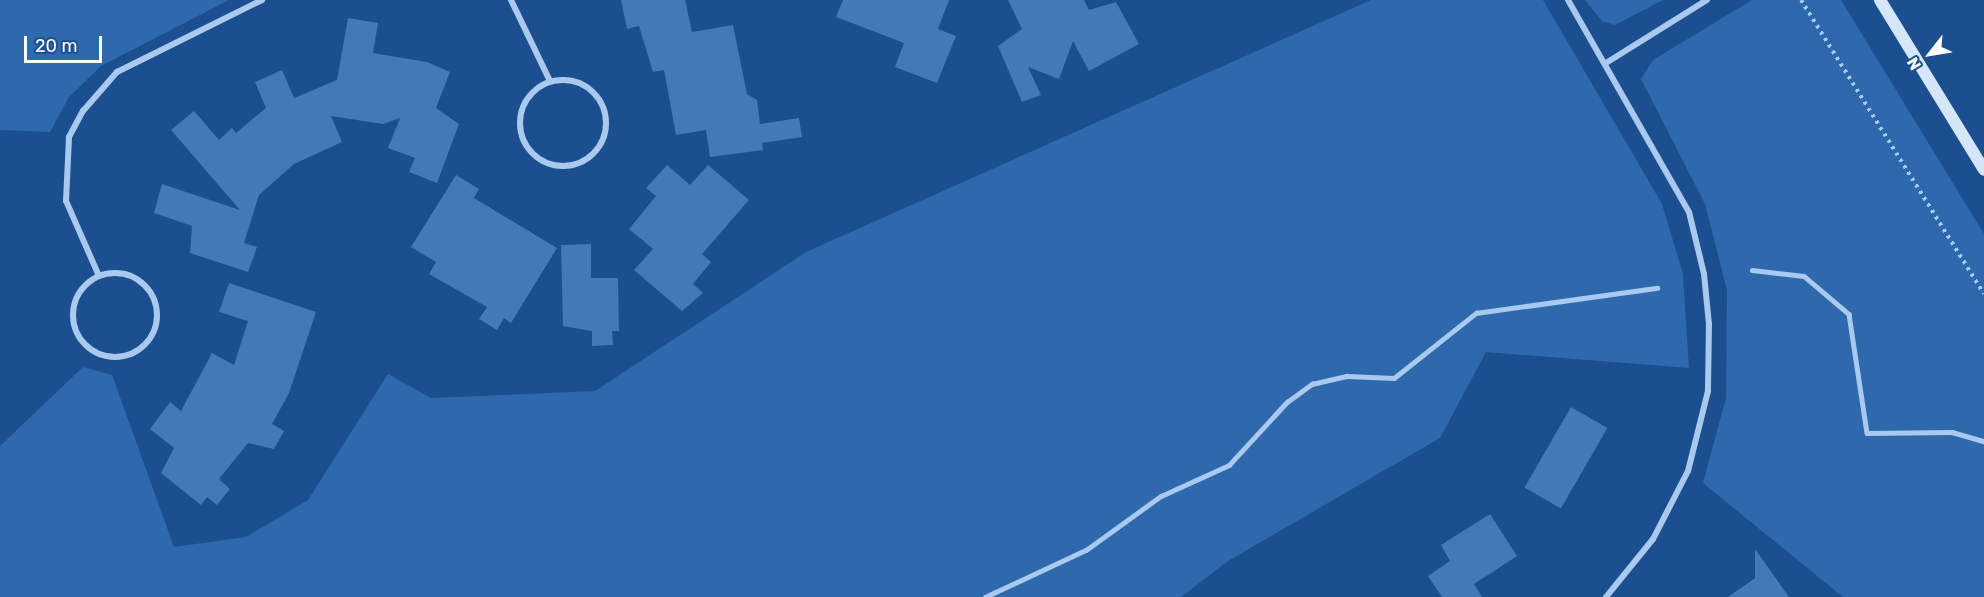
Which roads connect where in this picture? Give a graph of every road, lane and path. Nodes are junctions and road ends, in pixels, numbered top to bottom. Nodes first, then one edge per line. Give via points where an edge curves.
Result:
1 (262, 0) edge
2 (511, 0) edge
3 (1568, 0) edge
4 (1707, 0) edge
5 (1801, 0) edge
6 (1880, 0) edge
7 (1606, 63) junction
8 (550, 81) junction
9 (1984, 170) edge
10 (1752, 270) dead end
11 (99, 276) junction
12 (1657, 288) dead end
13 (1984, 294) edge
14 (1984, 441) edge
15 (985, 597) edge
16 (1606, 597) edge

1 - 11 street via 117,72 83,111 69,137 66,201
2 - 8 street
3 - 7 street
4 - 7 street
5 - 13 path
6 - 9 main road
7 - 16 street via 1689,212 1704,274 1709,369 1705,414 1678,494 1653,539
8 - 8 street via 527,99 521,112 524,142 545,163 575,165 598,150 604,138 605,111 599,98 578,82
10 - 14 lane via 1804,276 1849,314 1867,433 1952,432
11 - 11 street via 78,295 76,330 102,355 130,354 151,337 154,299 131,276
12 - 15 lane via 1476,313 1394,378 1347,376 1312,384 1287,402 1229,465 1161,496 1086,550

